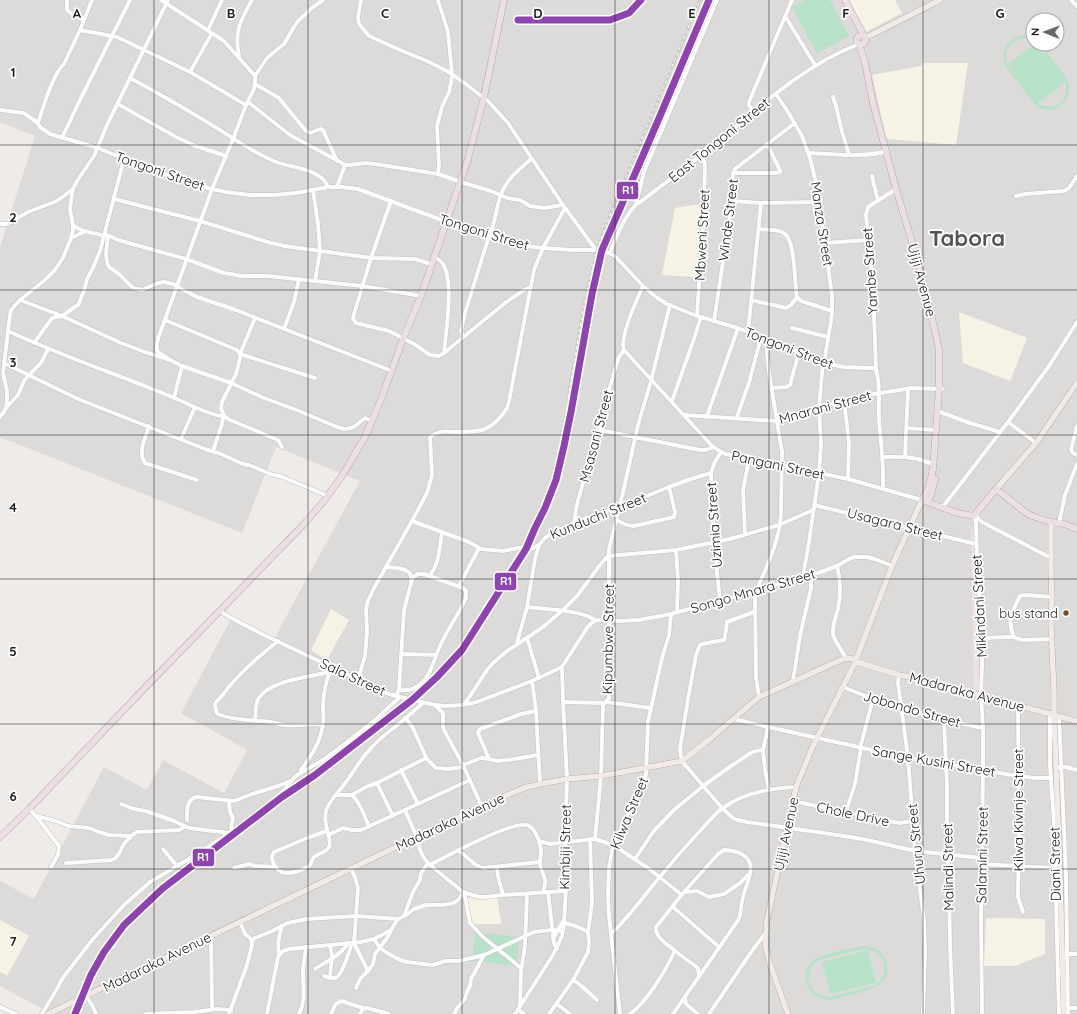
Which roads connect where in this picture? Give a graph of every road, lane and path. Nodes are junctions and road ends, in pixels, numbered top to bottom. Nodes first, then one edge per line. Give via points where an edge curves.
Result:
1 (68, 0) edge
2 (92, 0) edge
3 (130, 0) edge
4 (161, 0) edge
5 (222, 0) edge
6 (252, 0) edge
7 (323, 0) edge
8 (357, 0) edge
9 (361, 0) edge
10 (504, 0) edge
11 (717, 0) edge
12 (792, 0) edge
13 (845, 0) edge
14 (940, 0) edge
15 (1071, 0) edge
16 (437, 1) edge
17 (168, 2) edge
18 (1077, 6) edge
19 (359, 11) junction
20 (785, 16) junction
21 (84, 20) junction
22 (80, 30) junction
23 (208, 30) junction
24 (212, 33) junction
25 (112, 36) junction
26 (861, 40) junction
27 (144, 50) junction
28 (239, 59) junction
29 (815, 65) junction
30 (190, 72) junction
31 (452, 74) junction
32 (255, 76) junction
33 (130, 78) junction
34 (255, 84) junction
35 (776, 94) junction
36 (484, 96) junction
37 (833, 97) dead end
38 (247, 103) junction
39 (118, 104) junction
40 (0, 110) edge
41 (753, 112) junction
42 (38, 123) junction
43 (795, 123) junction
44 (62, 138) junction
45 (234, 139) junction
46 (767, 144) junction
47 (98, 148) junction
48 (887, 151) junction
49 (702, 154) junction
50 (809, 154) junction
51 (849, 154) junction
52 (226, 156) junction
53 (124, 159) junction
54 (531, 159) junction
55 (338, 161) junction
56 (345, 165) junction
57 (733, 172) junction
58 (438, 174) junction
59 (872, 176) dead end
60 (1077, 176) edge
61 (461, 182) junction
62 (328, 187) junction
63 (337, 187) junction
64 (73, 189) junction
65 (212, 189) junction
66 (896, 189) junction
67 (313, 190) junction
68 (501, 195) junction
69 (1016, 196) dead end
70 (114, 199) junction
71 (878, 200) junction
72 (391, 201) junction
73 (733, 201) junction
74 (819, 202) junction
75 (762, 203) junction
76 (636, 205) junction
77 (564, 207) junction
78 (200, 221) junction
79 (447, 222) junction
80 (0, 224) edge
81 (73, 225) junction
82 (759, 229) junction
83 (84, 232) junction
84 (106, 235) junction
85 (489, 236) junction
86 (71, 238) junction
87 (868, 240) junction
88 (825, 243) junction
89 (543, 248) junction
90 (596, 250) junction
91 (320, 251) junction
92 (610, 253) junction
93 (434, 257) junction
94 (371, 258) junction
95 (186, 259) junction
96 (431, 264) junction
97 (298, 279) junction
98 (315, 281) junction
99 (177, 285) junction
100 (362, 286) junction
101 (642, 286) junction
102 (530, 288) junction
103 (421, 296) junction
104 (797, 297) junction
105 (20, 300) junction
106 (751, 300) junction
107 (670, 305) junction
108 (832, 310) junction
109 (62, 316) junction
110 (699, 317) junction
111 (255, 318) junction
112 (165, 320) junction
113 (714, 321) junction
114 (1077, 322) edge
115 (738, 328) junction
116 (792, 328) dead end
117 (284, 329) junction
118 (8, 331) junction
119 (748, 332) junction
120 (463, 337) junction
121 (761, 337) junction
122 (828, 337) junction
123 (403, 339) junction
124 (767, 339) junction
125 (34, 343) junction
126 (48, 349) junction
127 (624, 350) junction
128 (799, 352) junction
129 (444, 353) junction
130 (240, 354) junction
131 (170, 360) junction
132 (4, 363) junction
133 (823, 363) junction
134 (182, 366) junction
135 (876, 370) junction
136 (392, 371) junction
137 (29, 375) junction
138 (315, 378) dead end
139 (651, 381) junction
140 (231, 383) junction
141 (1077, 383) edge
142 (771, 388) junction
143 (940, 389) junction
144 (908, 390) junction
145 (879, 393) junction
146 (174, 398) junction
147 (844, 400) junction
148 (672, 401) junction
149 (195, 407) junction
150 (819, 408) junction
151 (5, 410) junction
152 (939, 412) junction
153 (684, 415) junction
154 (707, 416) junction
155 (0, 417) edge
156 (224, 417) junction
157 (737, 418) junction
158 (372, 421) junction
159 (777, 421) junction
160 (1008, 422) junction
161 (149, 426) junction
162 (1077, 426) edge
163 (906, 428) junction
164 (598, 430) junction
165 (935, 430) junction
166 (1000, 432) junction
167 (636, 437) junction
168 (181, 439) junction
169 (1036, 443) junction
170 (282, 447) dead end
171 (713, 447) junction
172 (213, 451) junction
173 (721, 452) junction
174 (1077, 455) edge
175 (883, 457) junction
176 (905, 457) junction
177 (749, 458) junction
178 (933, 464) junction
179 (1077, 464) edge
180 (781, 465) junction
181 (711, 473) junction
182 (819, 473) junction
183 (848, 479) junction
184 (197, 480) dead end
185 (669, 486) junction
186 (883, 489) junction
187 (996, 489) junction
188 (931, 495) junction
189 (328, 496) junction
190 (924, 501) junction
191 (814, 505) junction
192 (934, 505) junction
193 (620, 507) junction
194 (942, 508) junction
195 (813, 510) junction
196 (576, 513) junction
197 (975, 516) junction
198 (582, 520) junction
199 (616, 520) junction
200 (412, 521) junction
201 (1051, 522) junction
202 (574, 523) junction
203 (1059, 523) junction
204 (779, 525) junction
205 (909, 527) junction
206 (1077, 529) edge
207 (442, 532) junction
208 (745, 534) junction
209 (714, 543) junction
210 (976, 544) junction
211 (539, 545) junction
212 (479, 548) junction
213 (676, 550) junction
214 (608, 556) junction
215 (1051, 558) junction
216 (837, 566) junction
217 (892, 566) junction
218 (387, 567) junction
219 (811, 574) junction
220 (429, 576) junction
221 (803, 576) junction
222 (411, 581) junction
223 (459, 586) junction
224 (756, 591) junction
225 (1052, 597) junction
226 (720, 601) junction
227 (527, 607) junction
228 (563, 610) junction
229 (219, 611) junction
230 (677, 612) junction
231 (754, 612) junction
232 (671, 614) junction
233 (595, 620) junction
234 (610, 620) junction
235 (1014, 637) junction
236 (527, 638) junction
237 (982, 638) junction
238 (1052, 639) junction
239 (278, 641) junction
240 (517, 644) junction
241 (402, 654) junction
242 (436, 655) junction
243 (846, 658) junction
244 (856, 660) junction
245 (562, 667) junction
246 (333, 668) junction
247 (329, 672) junction
248 (899, 675) junction
249 (539, 678) junction
250 (357, 680) junction
251 (532, 681) junction
252 (792, 681) junction
253 (842, 687) junction
254 (399, 690) junction
255 (981, 696) junction
256 (398, 697) junction
257 (759, 697) junction
258 (873, 699) junction
259 (563, 702) junction
260 (604, 702) junction
261 (423, 703) junction
262 (435, 705) junction
263 (462, 705) junction
264 (900, 706) junction
265 (1018, 706) junction
266 (650, 708) junction
267 (536, 711) junction
268 (1054, 715) junction
269 (406, 718) junction
270 (734, 719) junction
271 (255, 720) junction
272 (944, 720) junction
273 (1077, 721) edge
274 (323, 724) junction
275 (768, 727) junction
276 (983, 728) junction
277 (817, 738) junction
278 (860, 748) junction
279 (763, 750) junction
280 (538, 754) junction
281 (426, 758) junction
282 (908, 758) junction
283 (489, 759) junction
284 (682, 761) junction
285 (946, 764) junction
286 (464, 766) junction
287 (1058, 767) junction
288 (646, 768) junction
289 (401, 770) junction
290 (1077, 770) edge
291 (983, 771) junction
292 (301, 773) junction
293 (601, 776) junction
294 (1018, 776) junction
295 (1051, 778) junction
296 (567, 779) junction
297 (292, 780) junction
298 (470, 780) junction
299 (377, 783) junction
300 (540, 784) junction
301 (703, 786) junction
302 (796, 787) junction
303 (769, 790) junction
304 (336, 795) junction
305 (352, 795) junction
306 (229, 801) junction
307 (793, 801) junction
308 (121, 804) dead end
309 (418, 804) junction
310 (482, 807) junction
311 (722, 808) junction
312 (29, 809) junction
313 (404, 810) junction
314 (846, 812) junction
315 (36, 816) junction
316 (393, 816) junction
317 (187, 820) dead end
318 (913, 821) junction
319 (185, 826) junction
320 (369, 827) junction
321 (787, 828) junction
322 (231, 832) junction
323 (328, 833) junction
324 (131, 836) junction
325 (0, 837) edge
326 (416, 838) junction
327 (593, 839) junction
328 (539, 841) junction
329 (565, 842) junction
330 (614, 845) junction
331 (163, 849) dead end
332 (458, 850) junction
333 (915, 850) junction
334 (947, 854) junction
335 (981, 858) junction
336 (635, 859) junction
337 (540, 862) junction
338 (66, 863) dead end
339 (429, 864) junction
340 (982, 864) junction
341 (177, 866) junction
342 (497, 866) junction
343 (1018, 866) junction
344 (51, 867) dead end
345 (276, 867) junction
346 (234, 868) dead end
347 (1055, 868) junction
348 (351, 869) junction
349 (750, 873) junction
350 (659, 877) junction
351 (565, 891) junction
352 (464, 892) junction
353 (545, 892) junction
354 (683, 893) junction
355 (527, 894) junction
356 (503, 895) junction
357 (672, 907) junction
358 (1023, 912) dead end
359 (356, 916) junction
360 (404, 916) junction
361 (398, 919) junction
362 (564, 921) junction
363 (240, 922) junction
364 (282, 926) junction
365 (391, 930) junction
366 (554, 930) junction
367 (562, 931) junction
368 (588, 932) junction
369 (611, 934) junction
370 (766, 934) junction
371 (211, 936) junction
372 (525, 936) junction
373 (374, 939) junction
374 (252, 941) junction
375 (351, 943) junction
376 (330, 945) junction
377 (306, 947) junction
378 (719, 947) junction
379 (380, 948) junction
380 (557, 949) junction
381 (498, 950) junction
382 (675, 951) junction
383 (279, 954) junction
384 (1065, 954) junction
385 (1077, 954) edge
386 (484, 955) junction
387 (332, 959) junction
388 (521, 968) junction
389 (315, 969) dead end
390 (368, 971) junction
391 (324, 976) dead end
392 (330, 977) junction
393 (699, 977) junction
394 (573, 980) junction
395 (356, 988) dead end
396 (86, 996) junction
397 (685, 997) junction
398 (597, 1000) dead end
399 (556, 1004) junction
400 (687, 1005) junction
401 (678, 1006) junction
402 (0, 1007) edge
403 (363, 1008) junction
404 (1068, 1008) junction
405 (1077, 1008) edge
406 (212, 1009) junction
407 (230, 1012) edge
408 (517, 1012) edge
409 (16, 1014) edge
410 (42, 1014) edge
411 (48, 1014) edge
412 (96, 1014) edge
413 (146, 1014) edge
414 (267, 1014) edge
415 (299, 1014) edge
416 (331, 1014) edge
417 (360, 1014) edge
418 (389, 1014) edge
419 (454, 1014) edge
420 (524, 1014) edge
421 (549, 1014) edge
422 (570, 1014) edge
423 (620, 1014) edge
424 (630, 1014) edge
425 (673, 1014) edge
426 (698, 1014) edge
427 (709, 1014) edge
428 (788, 1014) edge
429 (923, 1014) edge
430 (953, 1014) edge
431 (982, 1014) edge
432 (1059, 1014) edge
433 (1064, 1014) edge
434 (1068, 1014) edge

1 - 21 street via 67,10
2 - 21 street
3 - 25 street
4 - 17 street
5 - 23 street
6 - 28 street via 238,31
7 - 32 street via 298,21 284,44 267,58
8 - 19 street
9 - 19 street
10 - 36 highway
11 - 76 street via 644,172
12 - 20 street
13 - 26 highway via 858,26
14 - 26 main road
15 - 18 street
16 - 31 street via 448,32
17 - 23 street
17 - 27 street
19 - 31 street via 359,24 369,36
20 - 29 street
20 - 41 street via 749,102
21 - 22 street
22 - 25 street
22 - 42 street via 52,85
23 - 24 street
24 - 28 street via 227,43
24 - 30 street
25 - 27 street
25 - 44 street
26 - 29 street, East Tongoni Street
26 - 48 highway, Ujiji Avenue via 873,103
27 - 30 street
27 - 33 street
28 - 32 street
29 - 35 street, East Tongoni Street
30 - 38 street
31 - 36 street
31 - 58 street via 449,92 437,126
32 - 34 street
33 - 39 street
33 - 45 street
34 - 38 street
34 - 55 street via 279,98 306,131 310,133 323,130
35 - 41 street, East Tongoni Street
35 - 43 street, Manza Street
36 - 54 street via 508,123
36 - 61 highway
37 - 51 street
38 - 45 street
38 - 55 street via 290,135
39 - 47 street
39 - 52 street via 176,138
40 - 42 street, Tongoni Street via 24,113
41 - 49 street, East Tongoni Street
42 - 44 street, Tongoni Street via 44,131
43 - 46 street, Winde Street
43 - 50 street, Manza Street
44 - 47 street, Tongoni Street
45 - 52 street
45 - 62 street via 275,161 314,173
46 - 57 street, Winde Street
46 - 57 street via 780,172
47 - 53 street, Tongoni Street
47 - 64 street
48 - 51 street via 868,155
48 - 66 highway, Ujiji Avenue
49 - 76 street, East Tongoni Street
49 - 110 street, Mbweni Street via 705,164
50 - 51 street
50 - 74 street, Manza Street
52 - 65 street
53 - 65 street, Tongoni Street
53 - 70 street
54 - 68 street via 514,174
54 - 77 street
55 - 56 street
56 - 58 street via 375,164
56 - 63 street
57 - 73 street, Winde Street
58 - 61 street
59 - 71 street
60 - 69 street via 1064,191
61 - 68 street
61 - 79 highway
62 - 63 street, Tongoni Street
62 - 67 street, Tongoni Street
63 - 72 street, Tongoni Street via 358,189
64 - 80 street via 57,201 28,212 7,224
64 - 81 street via 70,210
65 - 67 street, Tongoni Street via 250,195 286,195
65 - 78 street
66 - 71 street, Yambe Street
66 - 143 highway, Ujiji Avenue via 919,265 935,331 939,350
67 - 91 street
68 - 77 street via 520,200 530,206
68 - 85 street
70 - 78 street
70 - 84 street
71 - 87 street, Yambe Street via 868,207 866,215
72 - 79 street, Tongoni Street
72 - 94 street
73 - 75 street
73 - 113 street, Winde Street
74 - 75 street
74 - 88 street, Manza Street
75 - 82 street
76 - 92 street, East Tongoni Street via 628,213
77 - 89 street
77 - 90 street
78 - 91 street via 271,243
78 - 95 street
79 - 85 street, Tongoni Street
79 - 93 highway
81 - 83 street
81 - 86 street
82 - 104 street via 780,231 788,238
82 - 106 street
83 - 84 street
83 - 86 street
84 - 95 street
84 - 99 street via 109,267 133,288 142,290 164,282
84 - 109 street via 87,279 80,304
85 - 89 street, Tongoni Street via 520,245
85 - 120 street via 465,313 461,331
86 - 105 street via 55,270
87 - 88 street
87 - 135 street, Yambe Street via 873,286
88 - 108 street, Manza Street
89 - 90 street, Tongoni Street
89 - 102 street
90 - 92 street, Tongoni Street
91 - 94 street
91 - 98 street
92 - 101 street, Tongoni Street
93 - 96 highway
93 - 129 street via 444,267 448,283
94 - 96 street via 415,259
94 - 100 street
95 - 97 street via 224,273
95 - 99 street
96 - 103 highway
97 - 98 street
97 - 117 street via 291,312
98 - 100 street
99 - 111 street via 197,297
99 - 112 street
100 - 103 street
100 - 123 street via 353,318 355,322 389,331
101 - 107 street, Tongoni Street
101 - 127 street via 624,334
102 - 120 street via 505,303
102 - 200 street via 507,409 484,429 437,432 430,437 432,476 426,495
103 - 123 highway
104 - 106 street via 786,308
104 - 108 street via 801,301
105 - 109 street
105 - 118 street via 11,310
106 - 119 street
107 - 110 street, Tongoni Street
107 - 139 street, Kipumbwe Street
108 - 122 street, Manza Street
109 - 125 street via 54,317
109 - 131 street via 121,343
110 - 113 street, Tongoni Street
110 - 148 street, Mbweni Street
111 - 117 street
111 - 130 street
112 - 130 street
112 - 131 street via 156,349
113 - 115 street, Tongoni Street
114 - 160 street
115 - 119 street, Tongoni Street
115 - 154 street
116 - 122 street
117 - 136 street
118 - 125 street
118 - 132 street
119 - 121 street, Tongoni Street
120 - 129 street
121 - 124 street, Tongoni Street
121 - 157 street
122 - 133 street, Manza Street
123 - 129 street via 430,355 438,356
123 - 136 highway
124 - 128 street, Tongoni Street
124 - 142 street
125 - 126 street
126 - 137 street via 41,364
126 - 146 street
127 - 139 street, Pangani Street
127 - 164 street, Msasani Street via 615,369
128 - 133 street, Tongoni Street
128 - 142 street via 790,385
130 - 138 street
130 - 140 street via 238,369
131 - 134 street
132 - 137 street
132 - 151 street via 7,398
133 - 135 street, Tongoni Street
133 - 150 street, Manza Street
134 - 140 street
134 - 146 street
135 - 145 street
136 - 158 highway
137 - 151 street via 18,395
137 - 161 street via 78,399
139 - 148 street, Pangani Street
139 - 167 street, Kipumbwe Street
140 - 156 street via 221,405
140 - 158 street via 344,429 356,426 365,418
141 - 169 main road
142 - 159 street
143 - 144 street, Mnarani Street
143 - 152 highway, Ujiji Avenue
144 - 145 street, Mnarani Street
144 - 163 street
145 - 147 street, Mnarani Street
145 - 175 street
146 - 149 street
147 - 150 street, Mnarani Street
147 - 183 street via 849,443
148 - 153 street, Pangani Street
149 - 156 street
149 - 168 street
150 - 159 street, Mnarani Street
150 - 182 street, Manza Street
151 - 155 street
152 - 165 highway, Ujiji Avenue
152 - 166 street
152 - 188 highway via 936,471
153 - 154 street, Mnarani Street
153 - 171 street, Pangani Street
154 - 157 street, Mnarani Street
156 - 170 street via 278,440
156 - 172 street
157 - 159 street, Mnarani Street
158 - 189 highway via 354,457
159 - 180 street via 782,452
160 - 166 street
160 - 169 street
161 - 168 street
161 - 184 street via 141,450 145,463
162 - 174 street via 1071,450
163 - 165 street
163 - 176 street
164 - 167 street
164 - 196 street, Msasani Street
165 - 178 highway, Ujiji Avenue
166 - 194 street
167 - 171 street via 700,450
167 - 193 street, Kipumbwe Street
168 - 172 street
169 - 187 main road
171 - 173 street, Pangani Street
172 - 189 street
173 - 177 street, Pangani Street
173 - 181 street, Uzimia Street
175 - 176 street
175 - 186 street
176 - 178 street
177 - 180 street, Pangani Street
177 - 208 street via 743,490
178 - 190 highway, Ujiji Avenue via 932,477
179 - 203 street via 1065,495
180 - 182 street, Pangani Street
180 - 204 street
181 - 185 street, Kunduchi Street
181 - 209 street, Uzimia Street
182 - 183 street, Pangani Street
182 - 191 street, Manza Street
183 - 186 street, Pangani Street
185 - 193 street, Kunduchi Street
185 - 199 street via 674,517 634,526
186 - 190 street, Pangani Street
187 - 197 highway
187 - 201 highway via 1025,512
188 - 190 highway
188 - 192 highway
189 - 229 highway
190 - 192 highway
190 - 205 main road, Ujiji Avenue
191 - 195 street, Manza Street
191 - 205 street, Usagara Street
192 - 194 highway
193 - 198 street, Kunduchi Street
193 - 199 street, Kipumbwe Street
194 - 197 highway
195 - 204 street
195 - 221 street, Manza Street
196 - 198 street
196 - 202 street, Msasani Street
197 - 210 street, Mikindani Street
197 - 215 street
198 - 202 street, Kunduchi Street
199 - 214 street, Kipumbwe Street
200 - 207 street
200 - 218 street
201 - 203 highway
201 - 215 main road
202 - 211 street, Kunduchi Street via 549,535
203 - 206 highway
204 - 208 street
204 - 224 street via 777,540
205 - 210 street, Usagara Street
205 - 217 main road, Ujiji Avenue
207 - 212 street
207 - 220 street via 438,557
208 - 209 street
209 - 213 street
209 - 226 street, Uzimia Street
210 - 237 street, Mikindani Street
211 - 212 street via 529,550 523,547 504,551
211 - 227 street, Kunduchi Street
212 - 223 street
213 - 214 street
213 - 230 street
214 - 228 street, Kipumbwe Street
214 - 234 street, Kipumbwe Street
215 - 225 main road
216 - 217 street, Songo Mnara Street via 851,558 860,557 875,559
216 - 219 street, Songo Mnara Street
216 - 243 street via 840,592 833,629
217 - 244 main road, Ujiji Avenue
218 - 222 street via 408,572
218 - 250 street via 367,603 365,656
219 - 221 street, Songo Mnara Street
219 - 252 street via 810,593
220 - 222 street via 418,574
220 - 223 street
221 - 224 street, Songo Mnara Street
222 - 241 street via 404,610
223 - 242 street via 466,590 466,597
224 - 226 street, Songo Mnara Street
224 - 231 street
225 - 235 street via 1020,596 1012,613
225 - 238 main road
226 - 230 street, Songo Mnara Street
227 - 228 street
227 - 240 street, Kunduchi Street
228 - 233 street
228 - 236 street, Kipumbwe Street
229 - 239 street, Sala Street
229 - 312 highway
230 - 232 street, Songo Mnara Street
231 - 257 street
231 - 284 street via 727,622 724,640 702,644 699,647 680,749
232 - 234 street, Songo Mnara Street via 639,620
232 - 266 street, Kilwa Street
233 - 234 street
233 - 245 street via 591,622
234 - 260 street, Kipumbwe Street via 609,698
235 - 237 street
235 - 238 street via 1023,640
236 - 240 street, Kipumbwe Street
236 - 249 street
237 - 255 street, Mikindani Street
238 - 268 main road
239 - 246 street, Sala Street
239 - 271 street via 233,682 216,704 219,715
240 - 263 street, Kipumbwe Street via 493,662
241 - 242 street
241 - 254 street
242 - 254 street via 427,677 420,685 411,690
243 - 244 main road, Madaraka Avenue
243 - 252 main road, Madaraka Avenue
244 - 248 main road, Madaraka Avenue
244 - 253 main road, Ujiji Avenue
245 - 249 street, Sala Street
245 - 259 street, Kimbiji Street
246 - 247 street
246 - 250 street, Sala Street
247 - 271 street via 275,685 258,700
247 - 274 street via 323,705
248 - 255 main road, Madaraka Avenue
248 - 264 street, Uhuru Street
249 - 251 street, Sala Street
250 - 256 street, Sala Street
251 - 263 street, Sala Street via 477,702
251 - 267 street
252 - 257 main road, Madaraka Avenue
253 - 258 street, Jobondo Street
253 - 277 main road, Ujiji Avenue
254 - 256 street
255 - 265 main road, Madaraka Avenue
255 - 276 street, Salamini Street
256 - 261 street, Sala Street
256 - 292 street via 376,719 342,746
257 - 270 main road, Madaraka Avenue
258 - 264 street, Jobondo Street
258 - 278 street
259 - 260 street
259 - 296 street, Kimbiji Street
260 - 266 street
260 - 293 street, Kipumbwe Street
261 - 262 street, Sala Street
261 - 269 street
262 - 263 street, Sala Street
262 - 286 street via 443,713 444,730
264 - 272 street, Jobondo Street
264 - 282 street, Uhuru Street
265 - 268 main road, Madaraka Avenue
265 - 294 street, Kilwa Kivinje Street
266 - 288 street, Kilwa Street
267 - 280 street
267 - 283 street via 480,729 478,733
268 - 273 main road, Madaraka Avenue
268 - 287 main road
268 - 295 street, Diani Street
269 - 281 street
269 - 304 street via 372,747
270 - 275 street, Sange Kusini Street
270 - 284 main road, Madaraka Avenue
271 - 274 street via 287,725
272 - 276 street, Jobondo Street
272 - 285 street, Malindi Street
274 - 292 street via 319,740
275 - 277 street, Sange Kusini Street
275 - 279 street
276 - 291 street, Salamini Street
277 - 278 street, Sange Kusini Street
277 - 302 main road, Ujiji Avenue
278 - 282 street, Sange Kusini Street
278 - 314 street via 855,784
279 - 301 street via 744,757
279 - 303 street
280 - 283 street via 508,760
280 - 300 street
281 - 286 street via 436,768
281 - 289 street
282 - 285 street, Sange Kusini Street
282 - 318 street, Uhuru Street
283 - 286 street via 481,758
284 - 288 main road, Madaraka Avenue
284 - 301 street
285 - 291 street, Sange Kusini Street
285 - 334 street, Malindi Street
286 - 298 street
287 - 290 street
287 - 384 main road
288 - 293 main road, Madaraka Avenue
288 - 330 street, Kilwa Street via 645,779
289 - 299 street
289 - 309 street
291 - 294 street, Sange Kusini Street
291 - 335 street, Salamini Street
292 - 297 street
293 - 296 main road, Madaraka Avenue
293 - 327 street, Kipumbwe Street
294 - 295 street, Sange Kusini Street
294 - 343 street, Kilwa Kivinje Street
295 - 347 street, Diani Street
296 - 300 main road, Madaraka Avenue
296 - 329 street, Kimbiji Street
297 - 306 street via 237,801
297 - 322 street via 271,802
298 - 309 street
298 - 310 street
299 - 305 street
299 - 316 street
300 - 310 main road, Madaraka Avenue via 519,790
301 - 311 street
301 - 336 street via 662,822
302 - 303 street
302 - 307 main road, Ujiji Avenue
303 - 311 street via 742,798
304 - 305 street
304 - 323 street via 325,814
305 - 320 street via 359,803
306 - 317 street via 193,798 188,802
306 - 322 street via 233,818
307 - 314 street, Chole Drive
307 - 321 main road, Ujiji Avenue
308 - 319 street
309 - 313 street
310 - 326 main road, Madaraka Avenue
311 - 321 street via 738,820
311 - 350 street
312 - 315 street
312 - 325 highway
313 - 316 street
313 - 326 street
314 - 318 street, Chole Drive via 900,823
315 - 324 street via 104,834
315 - 344 street via 59,846 58,855
316 - 320 street
318 - 333 street, Uhuru Street
319 - 322 street
319 - 324 street via 179,830 137,832
320 - 323 street via 356,831 343,828
321 - 333 street via 863,839
321 - 370 main road, Ujiji Avenue
322 - 341 street
323 - 345 street via 307,838 272,853
323 - 345 street via 329,848 314,857 310,865 299,871 285,873
324 - 338 street via 115,859
326 - 339 street via 422,855
326 - 348 main road, Madaraka Avenue
327 - 329 street
327 - 330 street
327 - 368 street, Kipumbwe Street via 592,903
328 - 329 street via 550,844
328 - 332 street via 534,830 522,824 501,830
328 - 337 street
329 - 351 street, Kimbiji Street
330 - 336 street
330 - 369 street, Kilwa Street via 608,880
331 - 341 street
332 - 339 street
332 - 342 street via 483,868
333 - 334 street
333 - 429 street, Uhuru Street via 924,920
334 - 335 street
334 - 430 street, Malindi Street
335 - 340 street, Salamini Street
336 - 350 street
337 - 342 street
337 - 353 street
339 - 352 street
339 - 360 street via 421,873
340 - 343 street
340 - 431 street, Salamini Street
341 - 410 street via 150,882 97,934 62,979
342 - 356 street
343 - 347 street
343 - 358 street, Kilwa Kivinje Street via 1018,897
345 - 346 street via 248,864
347 - 432 street, Diani Street
348 - 359 street via 358,888
348 - 363 main road, Madaraka Avenue
349 - 354 street via 724,894 709,897 697,891
349 - 354 street via 750,863 745,857 738,852 724,850
349 - 378 street via 739,919
350 - 354 street
350 - 369 street
351 - 353 street
351 - 362 street, Kimbiji Street
352 - 356 street via 479,897
352 - 360 street via 454,903 414,908
352 - 381 street via 470,923
353 - 355 street
353 - 366 street
354 - 357 street
355 - 356 street
355 - 372 street
357 - 378 street
357 - 382 street via 656,927 656,931
359 - 361 street
359 - 364 street via 307,919
359 - 375 street
360 - 361 street
361 - 365 street
362 - 366 street
362 - 367 street, Kimbiji Street
362 - 368 street
363 - 371 main road, Madaraka Avenue
363 - 374 street via 245,934
364 - 374 street
364 - 383 street
365 - 373 street
365 - 379 street
366 - 367 street
366 - 372 street via 534,932
366 - 380 street via 553,939
367 - 380 street, Kimbiji Street
368 - 394 street, Kipumbwe Street via 588,952
369 - 423 street, Kilwa Street
370 - 427 street
370 - 428 main road, Ujiji Avenue via 765,945 770,964
371 - 396 main road, Madaraka Avenue
371 - 406 street
372 - 381 street
372 - 388 street
373 - 375 street
373 - 379 street
374 - 407 street via 247,965
375 - 376 street
375 - 387 street
375 - 390 street
375 - 392 street via 341,972 337,977
376 - 377 street
376 - 387 street
377 - 383 street via 289,949
377 - 415 street via 304,993
378 - 393 street
379 - 386 street via 407,962 427,965
379 - 390 street
380 - 408 street, Kimbiji Street
381 - 386 street
381 - 388 street
382 - 393 street via 698,968
382 - 424 street via 647,997
383 - 414 street
384 - 385 street
384 - 404 street
384 - 433 main road
386 - 419 street via 471,979 466,999
387 - 389 street
387 - 392 street
388 - 408 street
390 - 395 street
391 - 392 street
393 - 397 street
394 - 398 street
394 - 399 street, Kipumbwe Street
396 - 411 main road, Madaraka Avenue
396 - 412 street
397 - 400 street
397 - 401 street
399 - 421 street, Kipumbwe Street
399 - 422 street
400 - 401 street
400 - 426 street
401 - 425 street
402 - 409 street
403 - 416 street via 342,1001 335,1005
403 - 417 street
403 - 418 street
404 - 405 street
404 - 434 street
406 - 407 street
406 - 413 street
408 - 420 street

